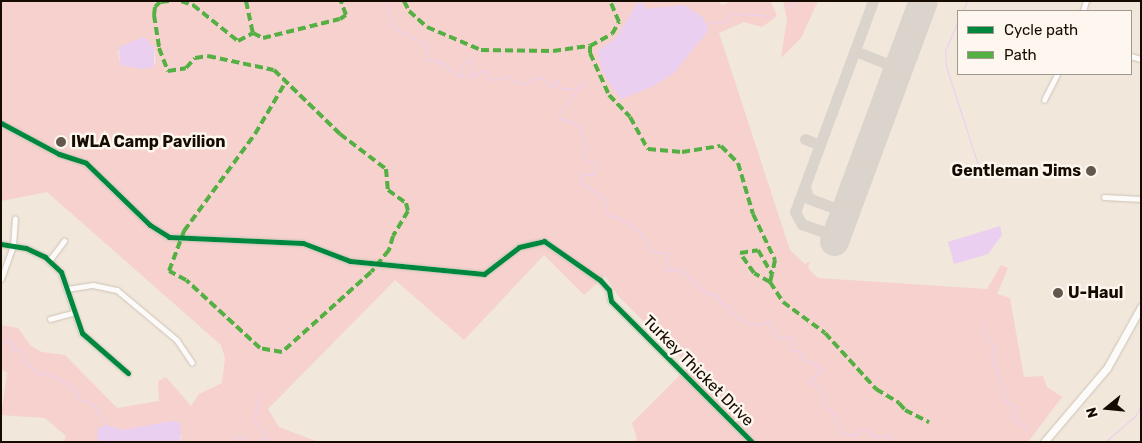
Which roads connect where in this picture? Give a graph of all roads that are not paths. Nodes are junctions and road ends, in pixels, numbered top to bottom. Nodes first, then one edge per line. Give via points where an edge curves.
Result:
1 (1056, 75) edge
2 (1044, 100) dead end
3 (1, 123) edge
4 (1104, 197) dead end
5 (1141, 199) edge
6 (15, 219) dead end
7 (64, 241) dead end
8 (1, 244) edge
9 (13, 246) junction
10 (49, 261) junction
11 (1, 279) edge
12 (67, 289) junction
13 (1141, 306) edge
14 (72, 313) junction
15 (50, 319) dead end
16 (192, 362) dead end
17 (128, 373) dead end
18 (752, 442) edge
19 (1044, 442) edge

1 - 2 street
3 - 18 street, Turkey Thicket Drive via 59,154 86,162 150,225 169,237 303,244 350,260 484,274 520,247 544,240 600,280 609,290 611,301
4 - 5 street
6 - 9 street
7 - 10 street
8 - 9 street
9 - 10 street via 26,248
9 - 11 street
10 - 12 street via 60,272
12 - 14 street
12 - 16 street via 92,285 117,290 177,340
13 - 19 main road via 1107,368
14 - 15 street
14 - 17 street via 93,346

